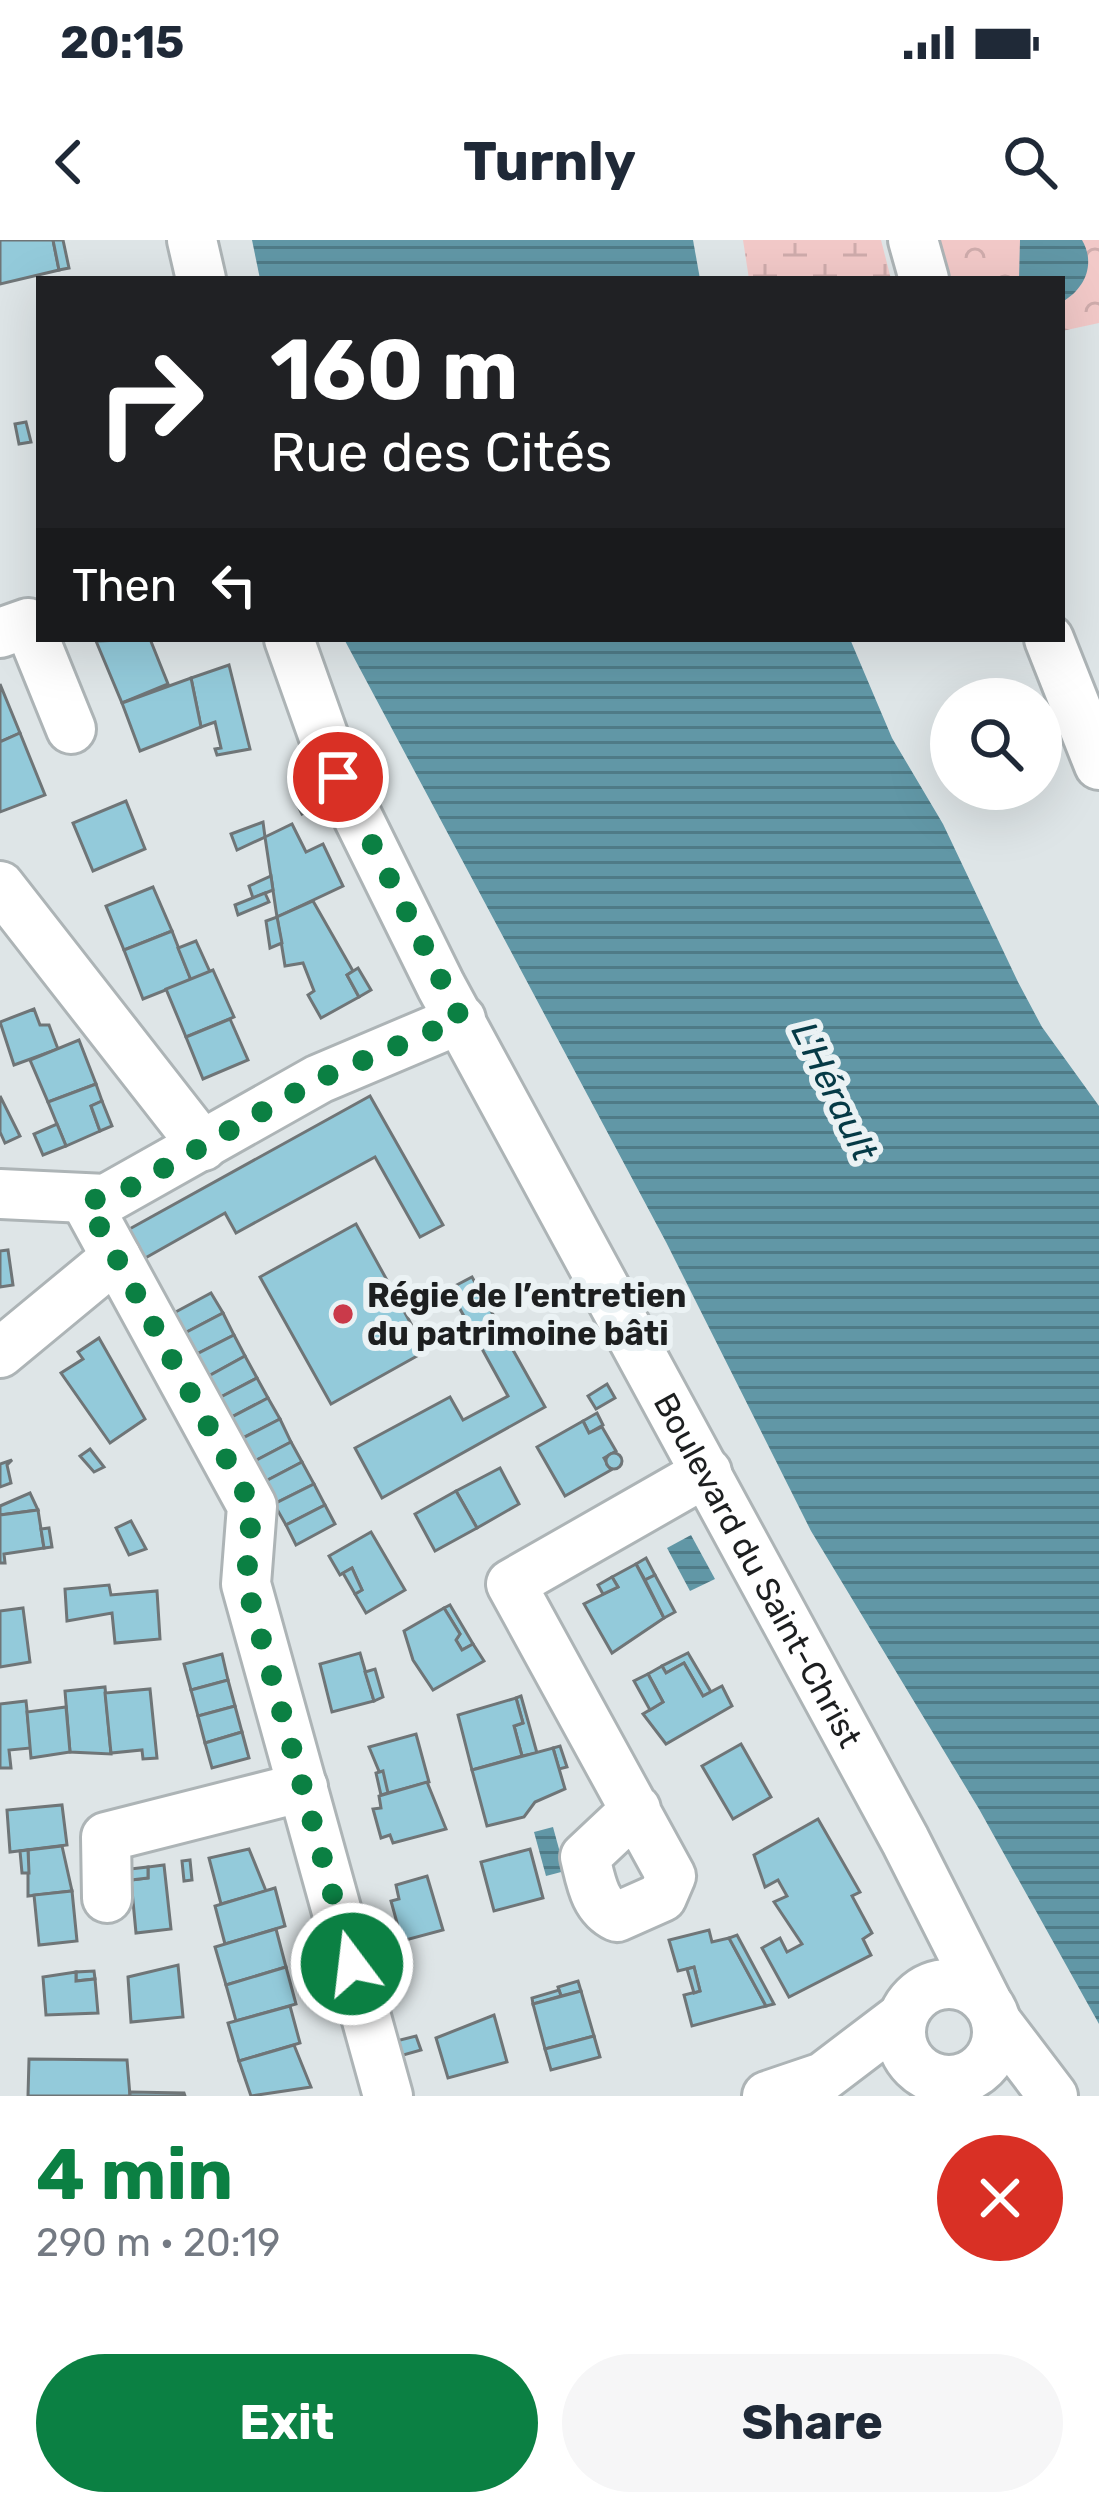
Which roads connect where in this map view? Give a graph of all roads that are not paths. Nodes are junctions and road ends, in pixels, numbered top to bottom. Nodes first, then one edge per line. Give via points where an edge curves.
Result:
1 (192, 240) edge
2 (913, 240) edge
3 (200, 276) edge
4 (923, 276) edge
5 (0, 633) edge
6 (290, 642) edge
7 (1050, 642) edge
8 (71, 729) dead end
9 (1099, 765) edge
10 (0, 886) edge
11 (461, 1019) junction
12 (203, 1146) junction
13 (0, 1194) edge
14 (86, 1202) junction
15 (116, 1257) junction
16 (0, 1353) edge
17 (707, 1472) junction
18 (303, 1787) junction
19 (636, 1809) dead end
20 (913, 1857) junction
21 (107, 1898) dead end
22 (912, 2005) junction
23 (991, 2010) junction
24 (823, 2077) junction
25 (948, 2084) edge
26 (388, 2096) edge
27 (766, 2096) edge
28 (1053, 2096) edge

1 - 3 street
2 - 4 street
5 - 8 street via 28,623
6 - 11 street, Boulevard du Saint-Christ via 338,777
7 - 9 street
10 - 12 street
11 - 12 street via 365,1056
11 - 17 street, Boulevard du Saint-Christ
12 - 14 street via 124,1191
13 - 14 street
14 - 15 street
15 - 16 street
15 - 18 street via 252,1506 246,1584
17 - 19 street via 511,1583
17 - 20 street, Boulevard du Saint-Christ
18 - 21 street via 106,1837
18 - 26 street
20 - 22 street, Boulevard du Saint-Christ
20 - 23 street, Boulevard du Saint-Christ
22 - 23 street via 962,1985
22 - 24 street
22 - 25 street via 902,2048
23 - 25 street via 998,2038 983,2067
23 - 28 street, Boulevard du Saint-Christ
24 - 25 street
24 - 27 street

